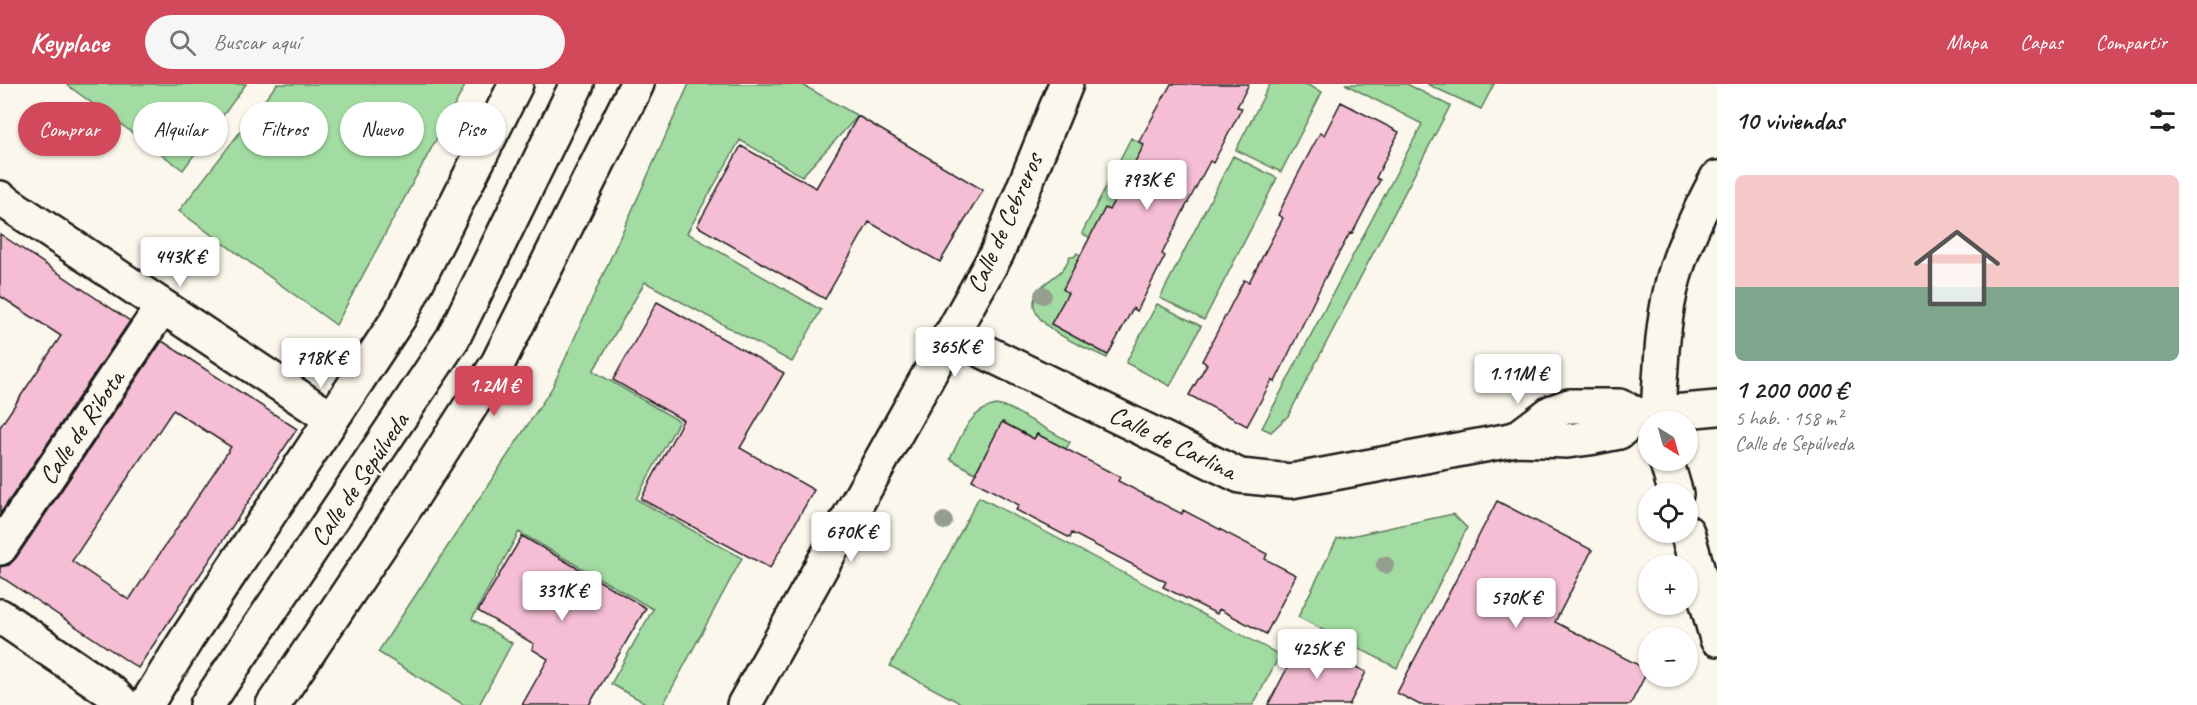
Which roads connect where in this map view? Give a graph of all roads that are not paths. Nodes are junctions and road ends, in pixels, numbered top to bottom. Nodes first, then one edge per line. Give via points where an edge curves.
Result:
1 (516, 84) edge
2 (577, 84) edge
3 (637, 84) edge
4 (1066, 84) edge
5 (1717, 178) edge
6 (0, 198) edge
7 (162, 307) junction
8 (950, 335) junction
9 (1717, 408) edge
10 (1654, 411) edge
11 (1693, 411) edge
12 (332, 419) junction
13 (1638, 423) edge
14 (1690, 543) edge
15 (0, 548) edge
16 (0, 616) edge
17 (1717, 639) edge
18 (124, 705) edge
19 (147, 705) edge
20 (207, 705) edge
21 (273, 705) edge
22 (744, 705) edge

1 - 12 main road via 400,316
2 - 20 main road, Calle de Sepúlveda via 453,338
3 - 21 main road, Calle de Sepúlveda via 498,363
4 - 8 main road, Calle de Cebreros via 997,253
5 - 10 main road via 1687,235 1673,275 1663,320
6 - 7 main road
7 - 12 main road
7 - 15 main road, Calle de Ribota
8 - 13 main road, Calle de Carlina via 1240,476 1291,482 1516,439 1589,438 1619,432
8 - 22 main road, Calle de Cebreros
9 - 11 main road
12 - 19 main road
14 - 17 main road
16 - 18 main road

